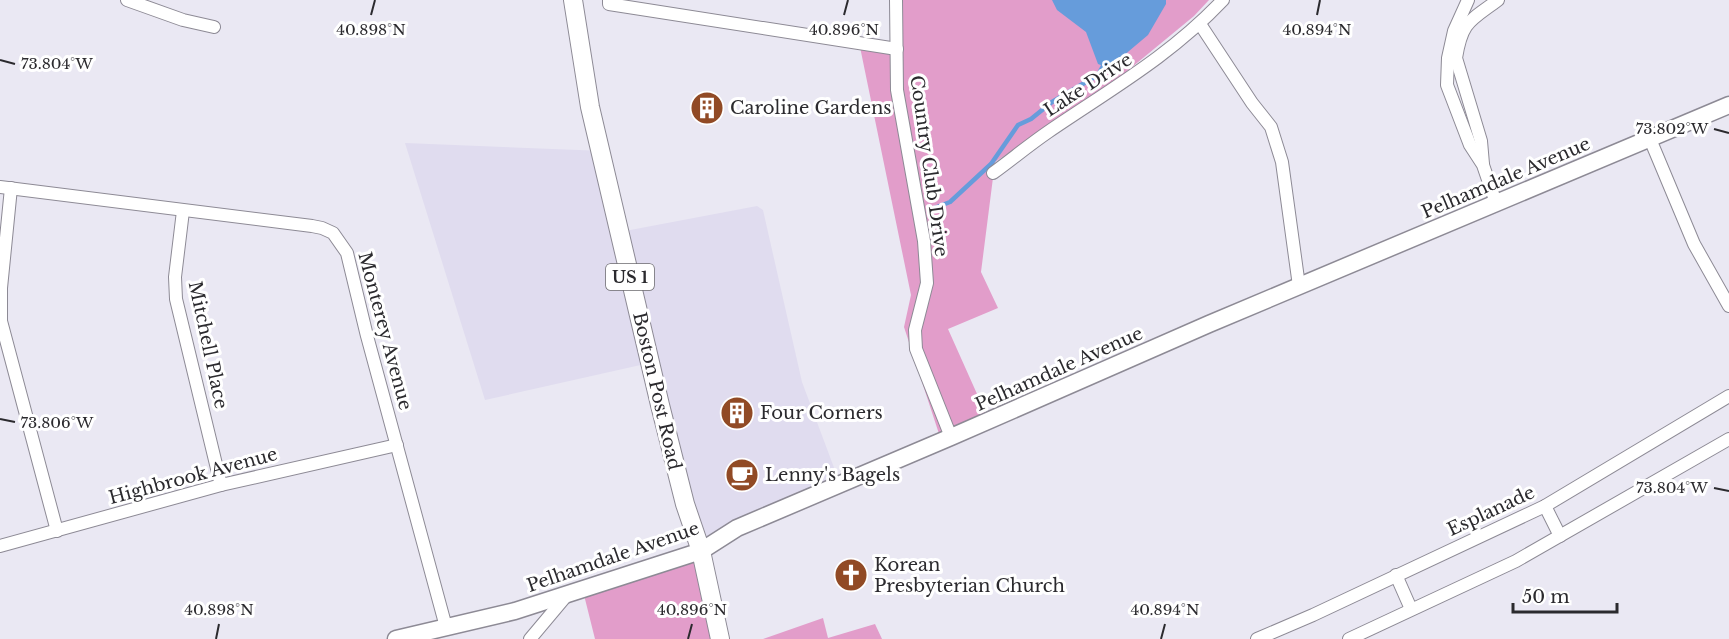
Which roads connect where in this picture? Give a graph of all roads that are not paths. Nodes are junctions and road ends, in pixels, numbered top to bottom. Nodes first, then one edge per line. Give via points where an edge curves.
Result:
1 (127, 0) edge
2 (573, 0) edge
3 (609, 0) edge
4 (896, 0) edge
5 (1223, 0) edge
6 (1468, 0) edge
7 (1498, 0) edge
8 (1200, 24) junction
9 (214, 27) dead end
10 (897, 49) junction
11 (1729, 105) edge
12 (1650, 139) junction
13 (1483, 165) junction
14 (993, 173) dead end
15 (6, 187) edge
16 (1496, 203) junction
17 (183, 211) junction
18 (1299, 286) junction
19 (1729, 306) edge
20 (1729, 396) edge
21 (951, 437) junction
22 (1729, 439) edge
23 (397, 445) junction
24 (221, 485) junction
25 (1545, 506) junction
26 (57, 531) junction
27 (1560, 536) junction
28 (0, 546) edge
29 (701, 551) junction
30 (1396, 575) junction
31 (567, 595) junction
32 (1412, 609) junction
33 (446, 627) junction
34 (401, 638) edge
35 (530, 639) edge
36 (720, 639) edge
37 (1257, 639) edge
38 (1349, 639) edge

1 - 9 street
2 - 29 main road, Boston Post Road / US 1 via 590,107 660,405
3 - 10 street via 609,4
4 - 10 street, Country Club Drive
5 - 8 street, Lake Drive
6 - 13 street via 1454,31 1447,85 1470,145
7 - 13 street via 1466,23 1456,58 1481,141
8 - 14 street, Lake Drive via 1149,66
8 - 18 street via 1271,127 1282,162
10 - 21 street, Country Club Drive via 897,90 924,241 927,283 915,330 916,349
11 - 12 street, Pelhamdale Avenue
12 - 16 street, Pelhamdale Avenue
12 - 19 street via 1694,244
13 - 16 street
15 - 17 street, Monterey Avenue
15 - 26 street via 1,321
16 - 18 street, Pelhamdale Avenue
17 - 23 street, Monterey Avenue via 312,226 333,233 347,253
17 - 24 street, Mitchell Place via 176,299
18 - 21 street, Pelhamdale Avenue
20 - 25 street, Esplanade
21 - 29 street, Pelhamdale Avenue via 736,528
22 - 27 street
23 - 24 street, Highbrook Avenue
23 - 33 street, Monterey Avenue
24 - 26 street, Highbrook Avenue
25 - 27 street
25 - 30 street, Esplanade
26 - 28 street, Highbrook Avenue
27 - 32 street
29 - 31 street, Pelhamdale Avenue
29 - 36 main road, Boston Post Road / US 1
30 - 32 street
30 - 37 street, Esplanade
31 - 33 street, Pelhamdale Avenue
31 - 35 street
32 - 38 street
33 - 34 street, Pelhamdale Avenue

